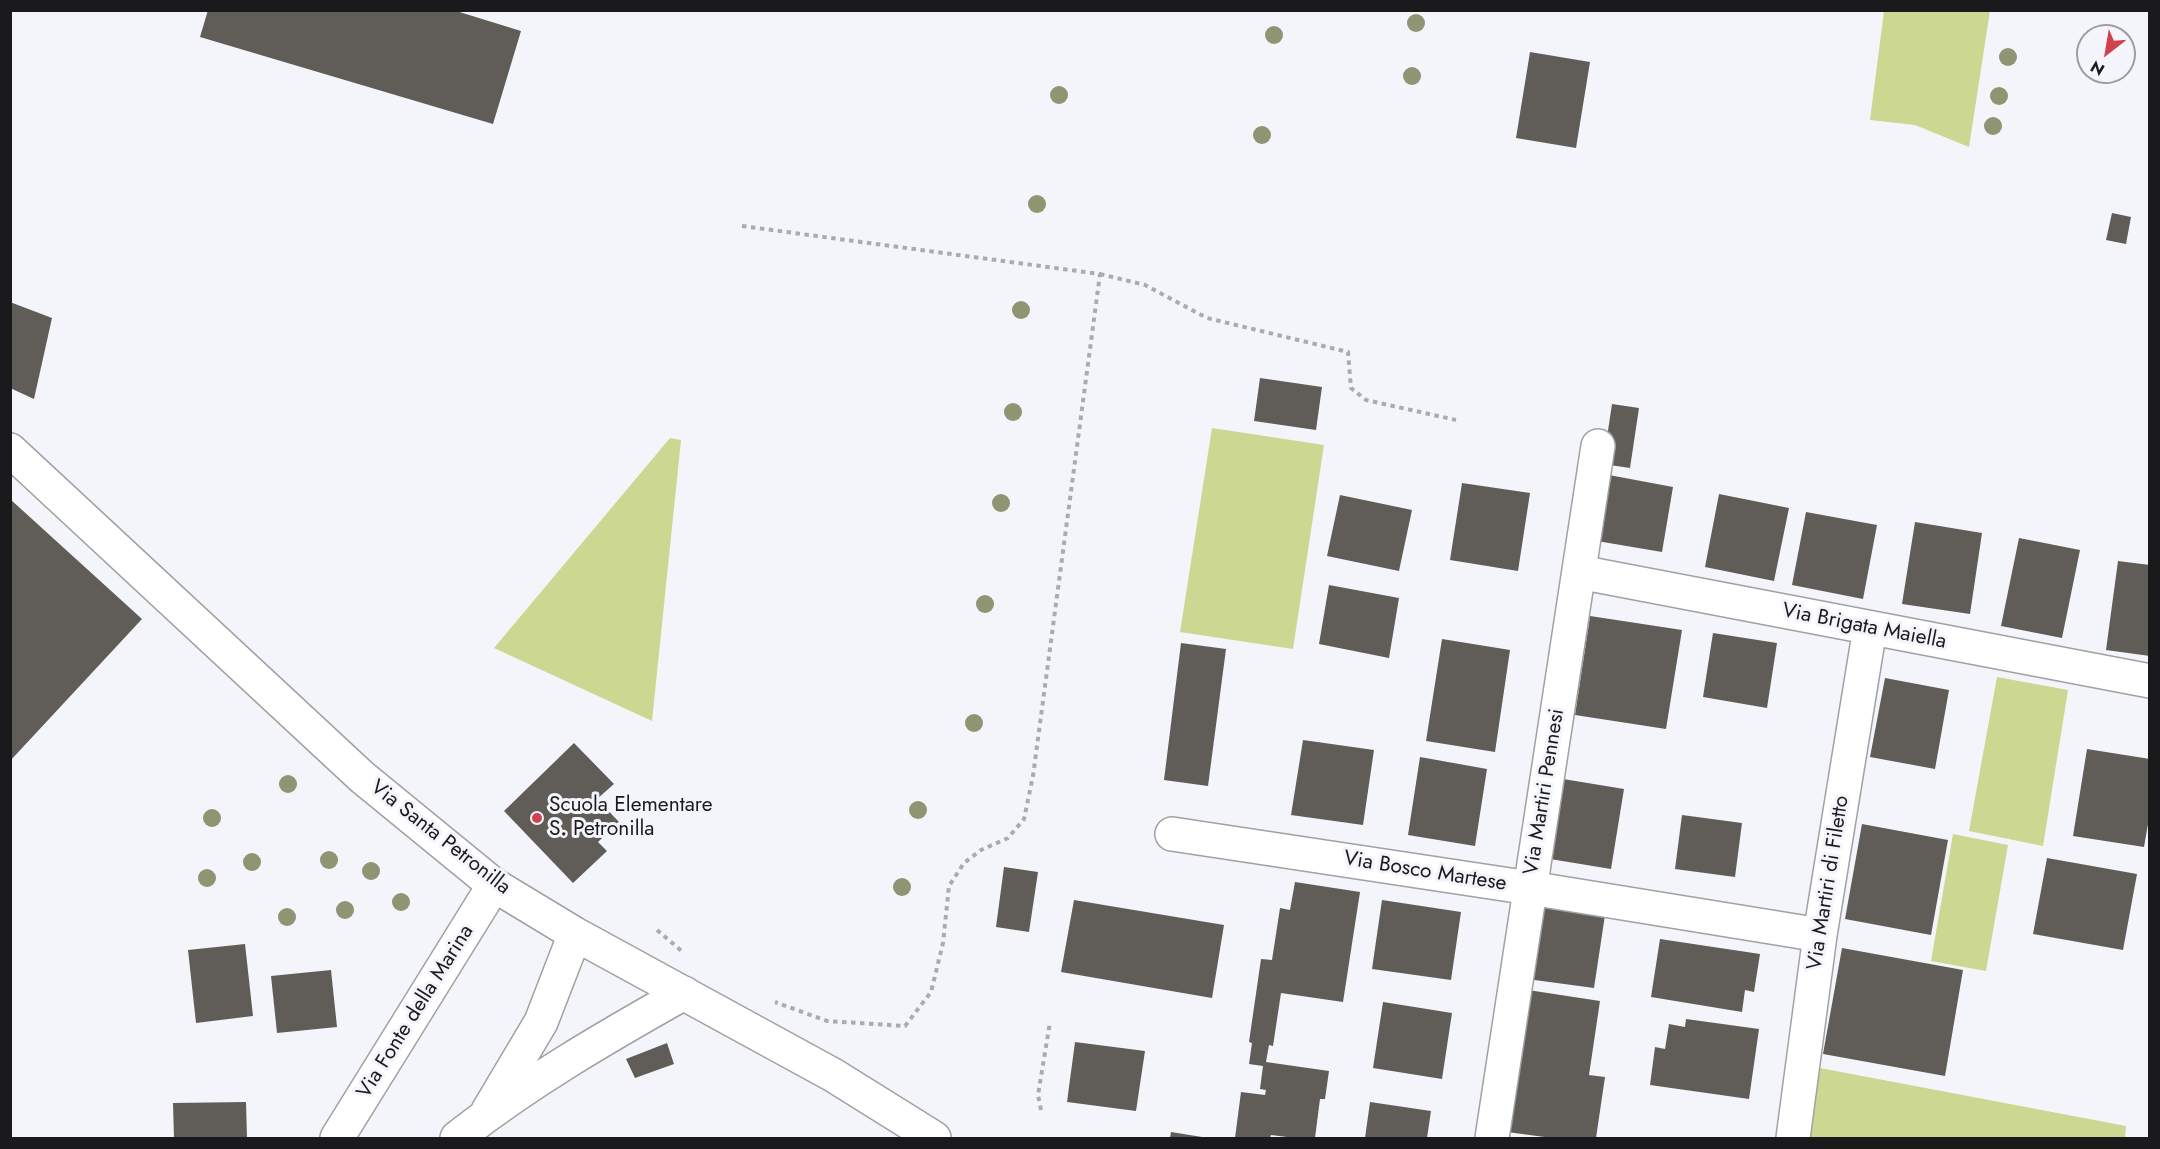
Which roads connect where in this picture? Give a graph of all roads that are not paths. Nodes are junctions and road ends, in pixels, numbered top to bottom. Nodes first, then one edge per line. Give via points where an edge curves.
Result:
1 (1598, 446) dead end
2 (10, 450) edge
3 (1579, 572) junction
4 (1870, 628) junction
5 (2150, 681) edge
6 (1172, 834) dead end
7 (494, 885) junction
8 (1530, 888) junction
9 (575, 934) junction
10 (1820, 936) junction
11 (684, 993) junction
12 (484, 1117) junction
13 (337, 1138) edge
14 (458, 1138) edge
15 (934, 1138) edge
16 (1492, 1138) edge
17 (1793, 1138) edge

1 - 3 street, Via Martiri Pennesi
2 - 7 street, Via Santa Petronilla via 362,777
3 - 4 street, Via Brigata Maiella
3 - 8 street, Via Martiri Pennesi
4 - 5 street, Via Brigata Maiella
4 - 10 street, Via Martiri di Filetto
6 - 8 street, Via Bosco Martese
7 - 9 street, Via Santa Petronilla
7 - 13 street, Via Fonte della Marina
8 - 10 street, Via Bosco Martese
8 - 16 street, Via Martiri Pennesi
9 - 11 street, Via Santa Petronilla
9 - 12 street via 541,1022
10 - 17 street, Via Martiri di Filetto
11 - 12 street via 595,1043
11 - 15 street, Via Santa Petronilla via 833,1075
12 - 14 street

